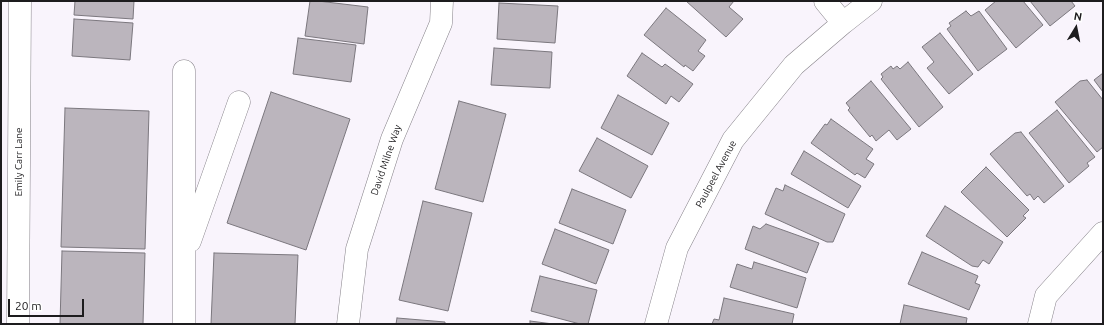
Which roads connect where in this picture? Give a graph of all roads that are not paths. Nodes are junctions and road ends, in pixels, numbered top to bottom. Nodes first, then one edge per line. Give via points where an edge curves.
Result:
1 (20, 1) edge
2 (442, 1) edge
3 (826, 1) edge
4 (871, 1) edge
5 (843, 23) junction
6 (184, 71) dead end
7 (239, 102) dead end
8 (1103, 232) edge
9 (184, 257) junction
10 (18, 324) edge
11 (184, 324) edge
12 (348, 324) edge
13 (656, 324) edge
14 (1039, 324) edge

1 - 10 street, Emily Carr Lane
2 - 12 street, David Milne Way via 441,23 392,139 357,249
3 - 5 street
4 - 5 street, Paulpeel Avenue
5 - 13 street, Paulpeel Avenue via 794,65 733,140 677,248
6 - 9 street
7 - 9 street
8 - 14 street via 1046,296
9 - 11 street

